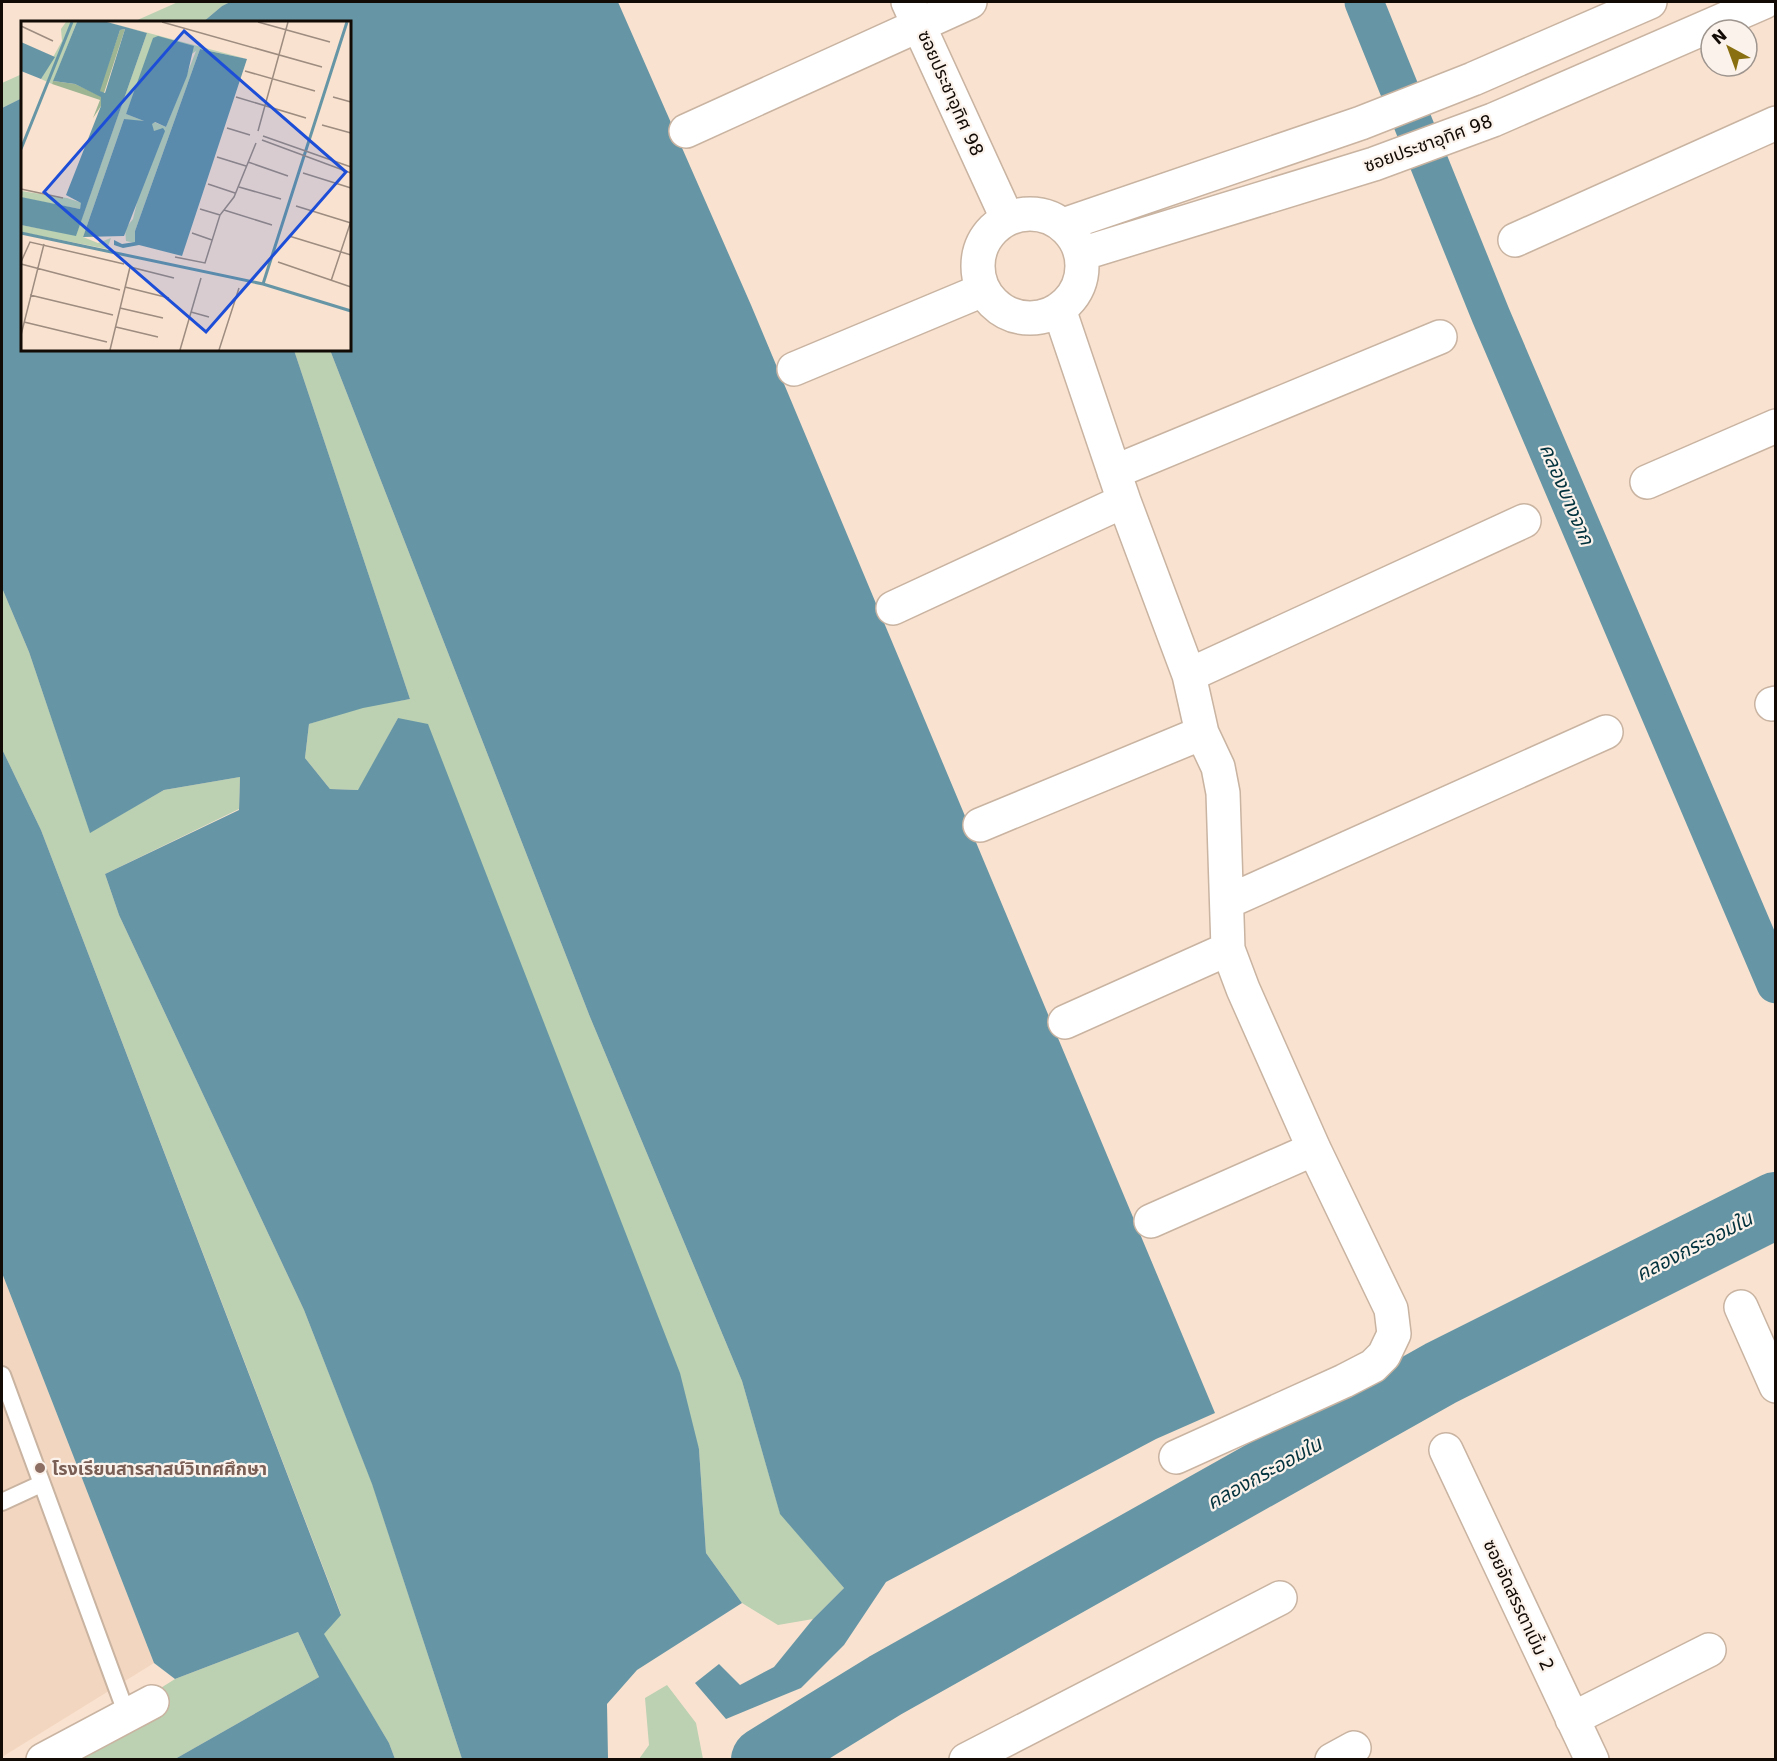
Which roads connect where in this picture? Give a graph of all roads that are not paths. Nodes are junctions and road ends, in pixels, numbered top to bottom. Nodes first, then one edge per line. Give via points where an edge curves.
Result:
1 (970, 2) edge
2 (1650, 2) edge
3 (1764, 2) edge
4 (914, 13) edge
5 (1776, 123) edge
6 (686, 131) dead end
7 (1007, 218) junction
8 (1062, 225) junction
9 (1515, 240) dead end
10 (1081, 254) junction
11 (983, 290) junction
12 (1059, 309) junction
13 (1440, 337) dead end
14 (794, 369) dead end
15 (1776, 426) edge
16 (1647, 482) dead end
17 (1119, 487) junction
18 (1524, 521) dead end
19 (892, 608) dead end
20 (1189, 675) junction
21 (1606, 732) dead end
22 (1203, 733) junction
23 (980, 825) dead end
24 (1227, 902) junction
25 (1228, 949) junction
26 (1065, 1022) dead end
27 (1314, 1149) junction
28 (1150, 1221) dead end
29 (1741, 1307) dead end
30 (2, 1375) edge
31 (1776, 1386) edge
32 (1446, 1450) dead end
33 (1176, 1457) dead end
34 (41, 1484) junction
35 (2, 1502) edge
36 (1280, 1598) dead end
37 (1709, 1650) dead end
38 (139, 1709) joint
39 (1572, 1719) junction
40 (43, 1760) edge
41 (966, 1760) edge
42 (1592, 1760) edge

1 - 4 street
2 - 8 street via 1361,123
3 - 10 street, ซอยประชาอุทิศ 98 via 1493,120 1374,164
4 - 6 street
4 - 7 street, ซอยประชาอุทิศ 98
5 - 9 street
7 - 8 street via 1027,213 1047,216
7 - 11 street via 991,231 981,248 977,268
8 - 10 street via 1075,238
10 - 12 street via 1082,272 1074,293
11 - 12 street via 997,307 1016,316 1038,317
11 - 14 street
12 - 17 street
13 - 17 street
15 - 16 street
17 - 19 street
17 - 20 street
18 - 20 street
20 - 22 street
21 - 24 street
22 - 23 street
22 - 24 street via 1218,767 1223,793
24 - 25 street
25 - 26 street
25 - 27 street
27 - 28 street
27 - 33 street via 1391,1309 1394,1334 1384,1355 1373,1366
29 - 31 street
30 - 34 lane
32 - 39 street, ซอยจัดสรรตาเบิ้ม 2
34 - 35 lane
34 - 38 lane
36 - 41 street
37 - 39 street
38 - 40 street
39 - 42 street, ซอยจัดสรรตาเบิ้ม 2

